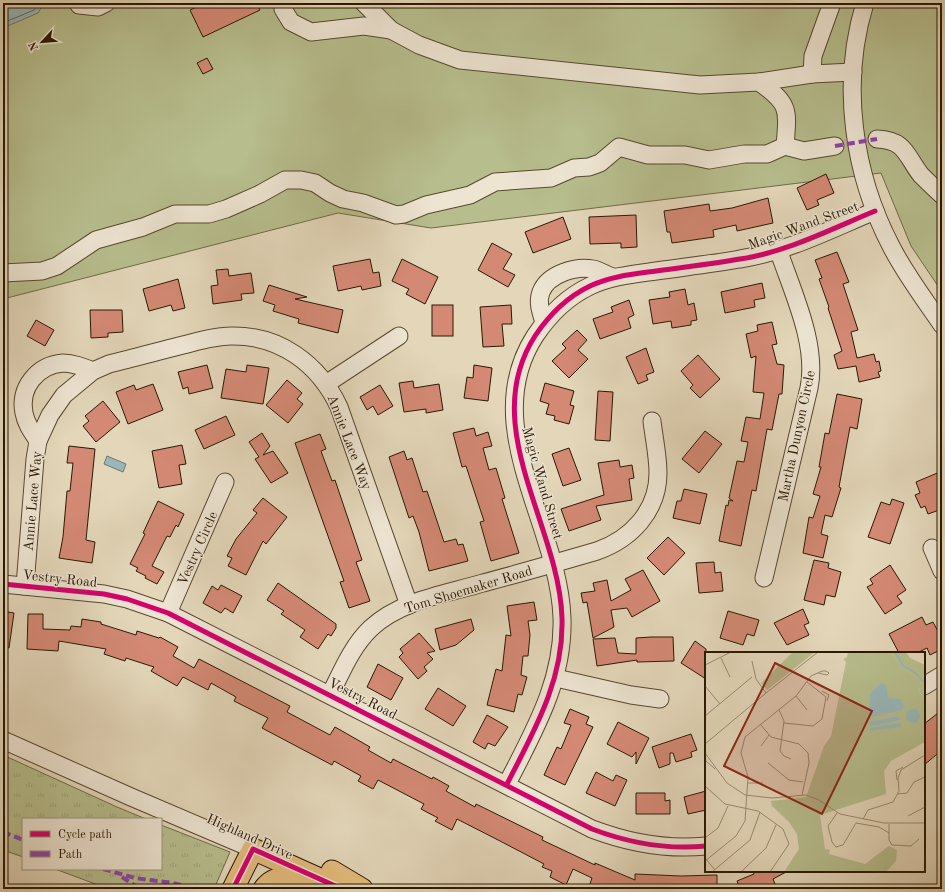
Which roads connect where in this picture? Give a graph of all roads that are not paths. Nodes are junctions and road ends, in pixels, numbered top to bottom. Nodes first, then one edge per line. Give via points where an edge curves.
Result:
1 (78, 3) edge
2 (106, 3) edge
3 (364, 3) edge
4 (832, 3) edge
5 (865, 3) edge
6 (283, 9) dead end
7 (391, 30) junction
8 (853, 72) junction
9 (812, 74) junction
10 (759, 82) junction
11 (877, 139) dead end
12 (785, 146) junction
13 (835, 146) dead end
14 (942, 195) edge
15 (875, 211) junction
16 (778, 249) junction
17 (3, 273) edge
18 (613, 277) junction
19 (544, 322) junction
20 (942, 325) edge
21 (399, 336) dead end
22 (93, 371) junction
23 (326, 384) junction
24 (652, 421) dead end
25 (38, 440) junction
26 (225, 482) dead end
27 (932, 548) dead end
28 (553, 564) junction
29 (942, 571) edge
30 (764, 578) dead end
31 (3, 584) edge
32 (25, 586) junction
33 (409, 605) junction
34 (168, 613) junction
35 (942, 675) edge
36 (556, 678) junction
37 (925, 685) edge
38 (330, 695) junction
39 (660, 699) dead end
40 (3, 740) edge
41 (507, 784) junction
42 (705, 846) edge
43 (260, 848) junction
44 (233, 889) edge
45 (254, 889) edge
46 (264, 889) edge
47 (322, 889) edge
48 (342, 889) edge
49 (362, 889) edge

1 - 2 street via 98,7
3 - 7 street
4 - 9 street via 813,56
5 - 8 street via 858,28
6 - 7 street via 291,22 311,32 364,26
7 - 10 street via 419,45 460,60 700,85
8 - 9 street
8 - 15 street via 856,140
9 - 10 street
10 - 12 street via 776,94 786,110 788,120
11 - 14 street via 897,143 905,150 922,176
12 - 13 street via 804,151
12 - 17 street via 767,154 744,154 709,160 685,155 648,155 619,147 600,163 589,167 574,168 551,178 496,182 470,195 396,215 343,199 315,183 285,180 226,209 209,214 175,214 143,227 96,240 58,266 42,271
15 - 16 street, Magic Wand Street
15 - 20 street via 896,256
16 - 18 street, Magic Wand Street via 740,259
16 - 30 street, Martha Dunyon Circle via 809,343 812,366
18 - 19 street, Magic Wand Street via 578,293
18 - 19 street via 594,269 582,269 552,279 544,288 540,300
19 - 28 street, Magic Wand Street via 529,346 521,366 514,393 514,421 519,449
21 - 23 street
22 - 23 street, Annie Lace Way via 109,364 217,337 244,336 271,342 284,348 308,363
22 - 25 street, Annie Lace Way via 70,387 60,399
22 - 25 street, Annie Lace Way via 76,364 53,365 43,369 30,382 24,397 24,414
23 - 33 street, Annie Lace Way via 339,407
24 - 28 street, Tom Shoemaker Road via 658,474 653,498 643,519 627,536 608,547
25 - 32 street, Annie Lace Way
26 - 34 street, Vestry Circle
27 - 29 street
28 - 33 street, Tom Shoemaker Road
28 - 36 street, Magic Wand Street via 559,587 562,618
31 - 32 street, Vestry Road
32 - 34 street, Vestry Road via 104,594
33 - 38 street, Tom Shoemaker Road via 383,618 363,637 354,648
34 - 38 street, Vestry Road
35 - 37 street
36 - 39 street
36 - 41 street, Magic Wand Street via 539,722
38 - 41 street, Vestry Road
40 - 43 street, Highland Drive via 131,797 193,811
41 - 42 street, Vestry Road via 592,829 611,836 654,846
43 - 44 main road
43 - 45 main road
43 - 48 main road, Highland Drive
43 - 49 main road, Highland Drive via 332,872
46 - 47 main road via 270,882 285,877

